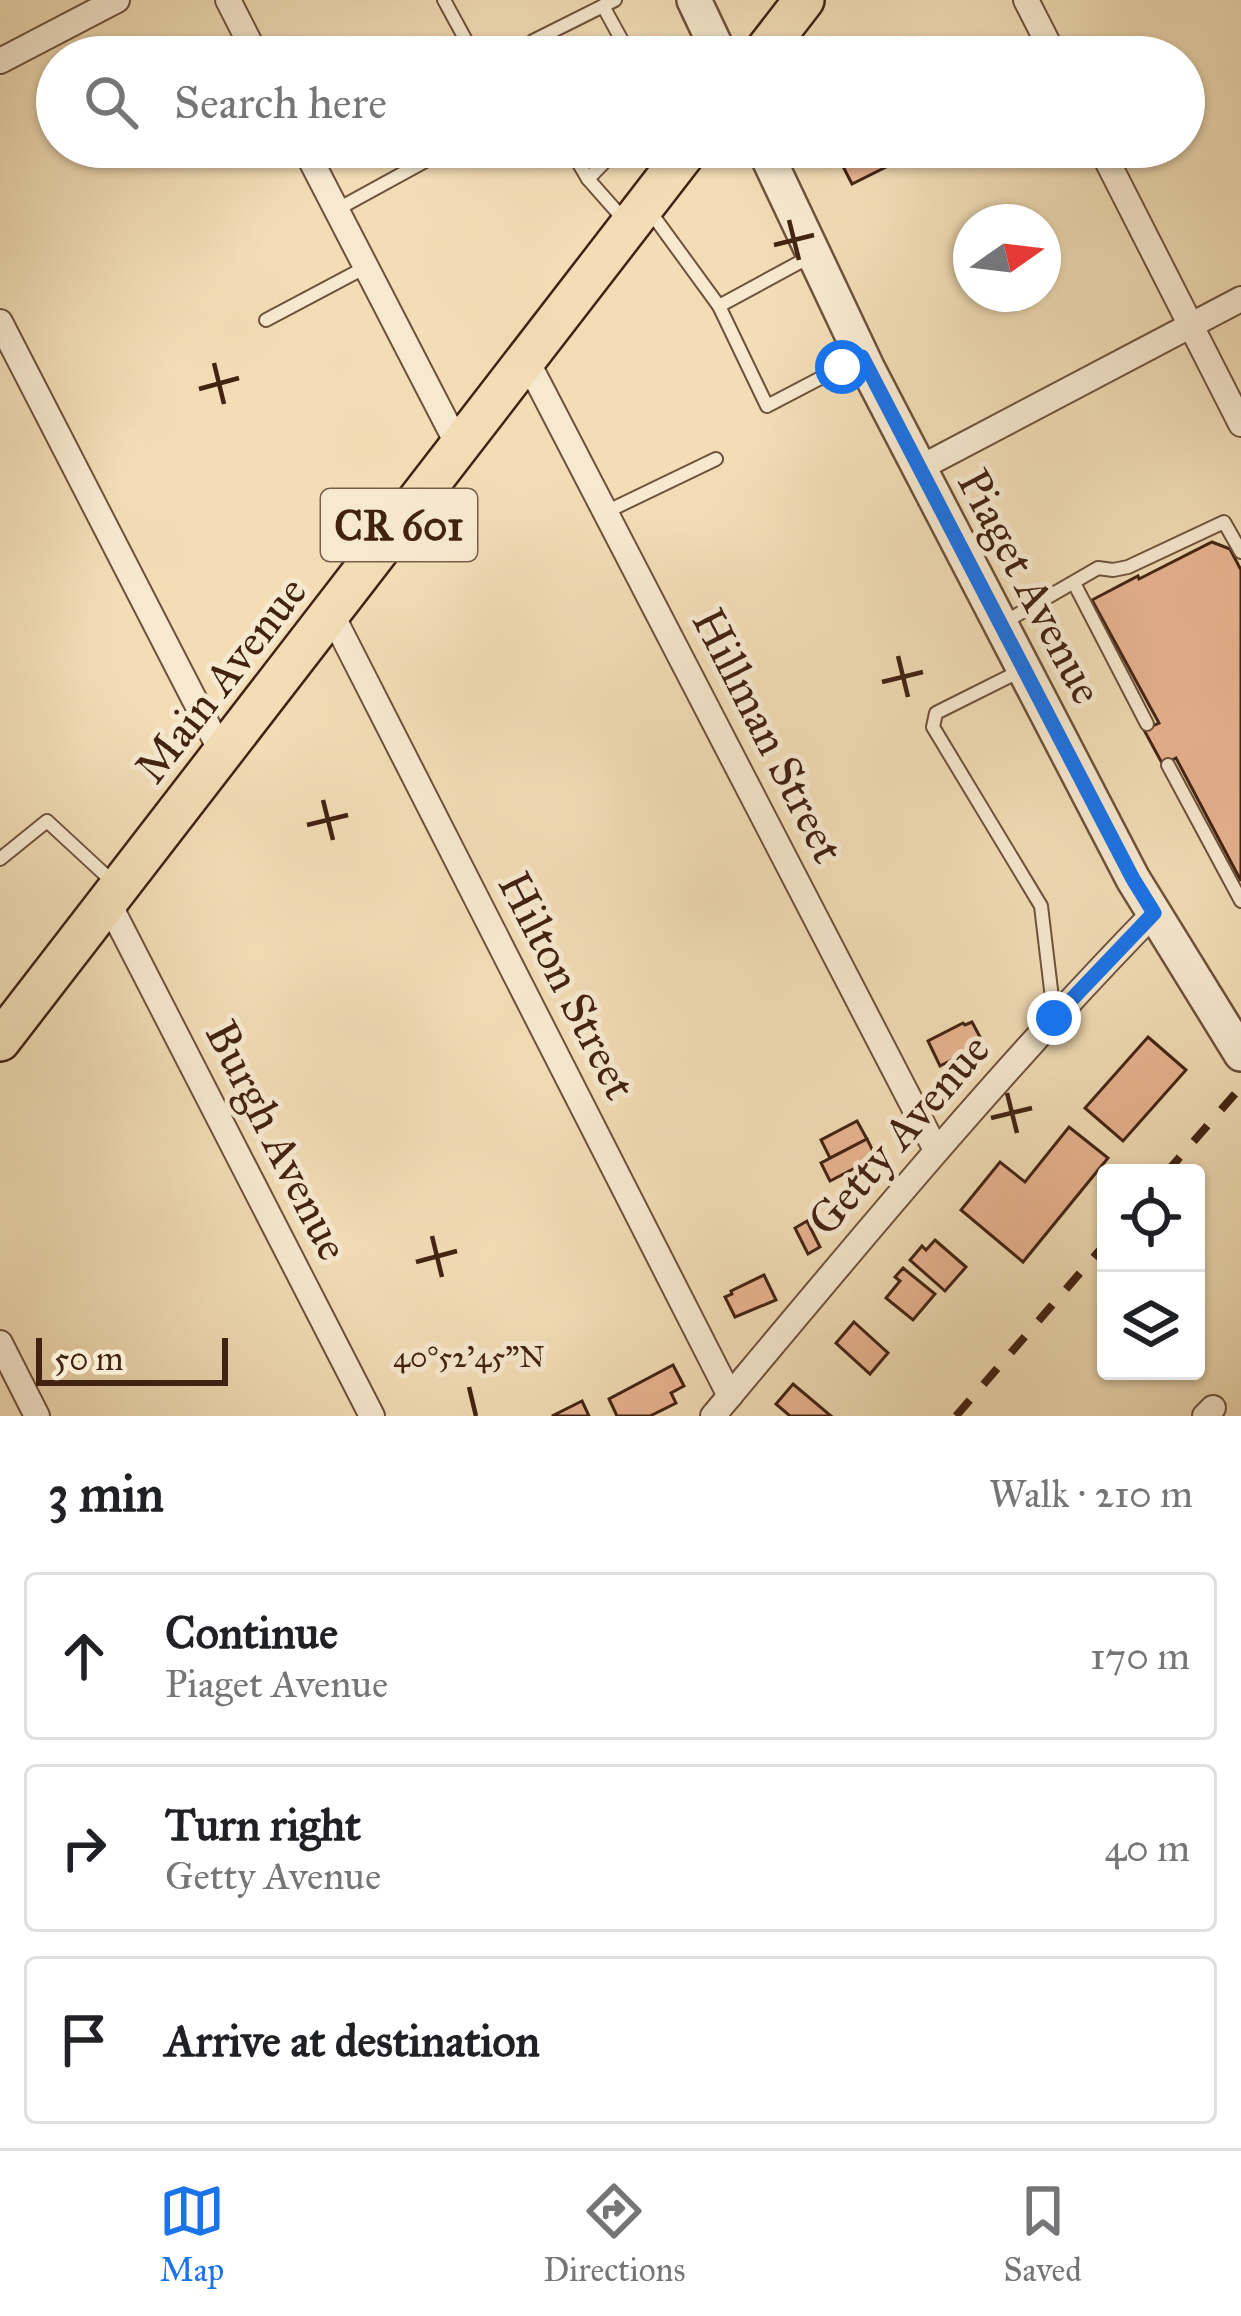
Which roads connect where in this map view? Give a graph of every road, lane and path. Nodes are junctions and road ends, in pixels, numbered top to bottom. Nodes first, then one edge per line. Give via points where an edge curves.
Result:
1 (117, 0) edge
2 (228, 0) edge
3 (444, 0) edge
4 (694, 0) edge
5 (804, 0) edge
6 (1026, 0) edge
7 (609, 3) edge
8 (48, 36) edge
9 (246, 36) edge
10 (464, 36) edge
11 (543, 36) edge
12 (622, 36) edge
13 (711, 36) edge
14 (776, 36) edge
15 (1044, 36) edge
16 (36, 42) edge
17 (0, 61) edge
18 (315, 168) edge
19 (413, 168) edge
20 (581, 168) edge
21 (599, 168) edge
22 (674, 168) edge
23 (773, 168) edge
24 (1111, 168) edge
25 (588, 179) junction
26 (336, 210) junction
27 (637, 216) junction
28 (814, 255) junction
29 (366, 267) junction
30 (1241, 299) edge
31 (719, 306) junction
32 (266, 320) dead end
33 (0, 322) edge
34 (1191, 326) junction
35 (862, 357) junction
36 (526, 359) junction
37 (1241, 424) edge
38 (459, 447) junction
39 (716, 459) dead end
40 (919, 469) junction
41 (606, 512) junction
42 (1241, 552) edge
43 (1073, 583) junction
44 (331, 613) junction
45 (1000, 625) junction
46 (1024, 669) junction
47 (1147, 724) dead end
48 (223, 755) junction
49 (1168, 764) dead end
50 (0, 859) edge
51 (114, 895) junction
52 (1241, 901) edge
53 (1154, 913) junction
54 (1054, 1018) junction
55 (0, 1041) edge
56 (1236, 1045) edge
57 (936, 1150) junction
58 (0, 1343) edge
59 (10, 1387) edge
60 (730, 1396) junction
61 (38, 1416) edge
62 (372, 1416) edge
63 (713, 1416) edge

1 - 8 street
2 - 9 street
3 - 10 lane
4 - 13 street
5 - 14 main road
6 - 15 street
7 - 11 lane
7 - 12 lane
16 - 17 street
18 - 26 street
19 - 26 lane
20 - 25 lane
21 - 25 lane
22 - 27 main road, Main Avenue / CR 601
23 - 28 street, Piaget Avenue
24 - 34 street
25 - 27 lane
26 - 29 street
27 - 31 lane
27 - 36 main road, Main Avenue / CR 601
28 - 31 lane
28 - 35 street, Piaget Avenue
29 - 32 lane
29 - 38 street
30 - 34 street
31 - 35 lane via 767,406
33 - 48 street
34 - 37 street
34 - 40 street
35 - 40 street, Piaget Avenue
36 - 38 main road, Main Avenue / CR 601
36 - 41 street, Hillman Street
38 - 44 main road, Main Avenue / CR 601
39 - 41 lane
40 - 45 street, Piaget Avenue
41 - 57 street, Hillman Street
42 - 43 lane via 1224,522
43 - 45 lane
43 - 47 lane
44 - 48 main road, Main Avenue / CR 601
44 - 60 street, Hilton Street
45 - 46 street, Piaget Avenue
46 - 53 street, Piaget Avenue
46 - 54 lane via 936,713 933,727 1041,906
48 - 51 main road, Main Avenue / CR 601
49 - 52 lane
50 - 51 lane via 47,821
51 - 55 main road, Main Avenue / CR 601
51 - 62 street, Burgh Avenue
53 - 54 street, Getty Avenue
53 - 56 street, Piaget Avenue
54 - 57 street, Getty Avenue
57 - 60 street, Getty Avenue
58 - 59 street
59 - 61 street
60 - 63 street, Getty Avenue

